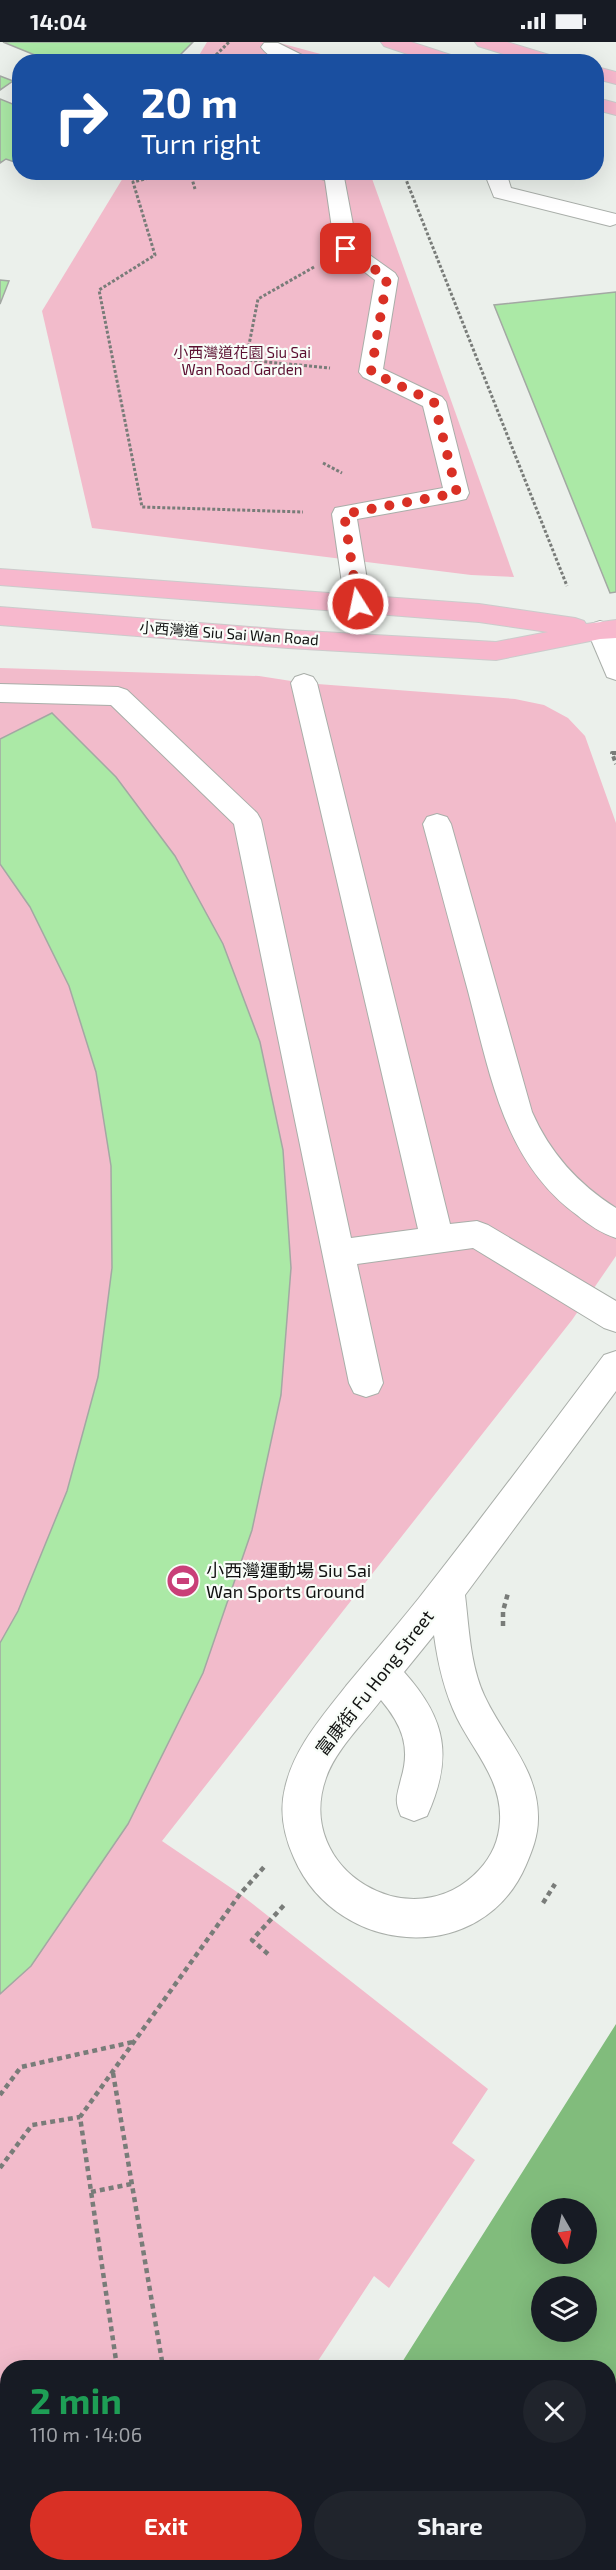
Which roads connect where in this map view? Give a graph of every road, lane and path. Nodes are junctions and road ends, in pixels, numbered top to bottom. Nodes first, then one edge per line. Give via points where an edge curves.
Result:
1 (229, 42) edge
2 (391, 42) edge
3 (485, 42) edge
4 (271, 47) dead end
5 (217, 54) edge
6 (285, 54) edge
7 (428, 54) edge
8 (525, 54) edge
9 (141, 180) edge
10 (192, 180) edge
11 (336, 180) edge
12 (406, 180) edge
13 (498, 180) edge
14 (195, 189) dead end
15 (610, 219) dead end
16 (346, 249) junction
17 (371, 372) junction
18 (344, 514) junction
19 (0, 577) edge
20 (569, 590) dead end
21 (358, 604) junction
22 (0, 616) edge
23 (608, 630) edge
24 (616, 671) edge
25 (304, 682) dead end
26 (0, 693) edge
27 (616, 753) edge
28 (616, 764) edge
29 (437, 824) dead end
30 (616, 1225) edge
31 (437, 1239) junction
32 (338, 1253) junction
33 (616, 1318) edge
34 (616, 1365) edge
35 (366, 1383) dead end
36 (446, 1591) junction
37 (381, 1673) junction
38 (414, 1803) dead end
39 (268, 1863) dead end
40 (288, 1900) dead end
41 (268, 1954) dead end
42 (134, 2042) junction
43 (112, 2072) junction
44 (0, 2095) edge
45 (80, 2117) junction
46 (0, 2168) edge
47 (131, 2184) junction
48 (91, 2192) junction
49 (116, 2360) edge
50 (162, 2360) edge

1 - 5 path
2 - 7 main road
3 - 8 main road
4 - 6 street
9 - 18 path via 133,182 154,255 99,290 142,507
10 - 14 path
11 - 16 street
12 - 20 path
13 - 15 street via 502,192
16 - 17 street via 387,278
16 - 17 path via 258,299 246,360
17 - 18 street via 434,402 457,493
18 - 21 street
19 - 21 main road
21 - 23 main road via 479,613
22 - 23 main road, 小西灣道 Siu Sai Wan Road via 496,651
23 - 24 street
25 - 31 street
26 - 32 street via 118,696 247,820
27 - 28 path via 612,753
29 - 30 street via 516,1112 528,1140 546,1168 570,1193
31 - 32 street
31 - 33 street via 477,1234
32 - 35 street
34 - 36 street, 富康街 Fu Hong Street
36 - 37 street, 富康街 Fu Hong Street
36 - 37 street, 富康街 Fu Hong Street via 464,1693 513,1782 519,1820 510,1859 500,1876 470,1904 430,1918 387,1916 347,1898 318,1868 303,1829 301,1810 308,1772
37 - 38 street via 401,1694 418,1721 425,1753
39 - 42 path via 240,1894
40 - 41 path via 252,1940
42 - 43 path
42 - 44 path via 21,2067
43 - 45 path
43 - 47 path
45 - 46 path via 32,2125
45 - 48 path
47 - 48 path
47 - 50 path
48 - 49 path

